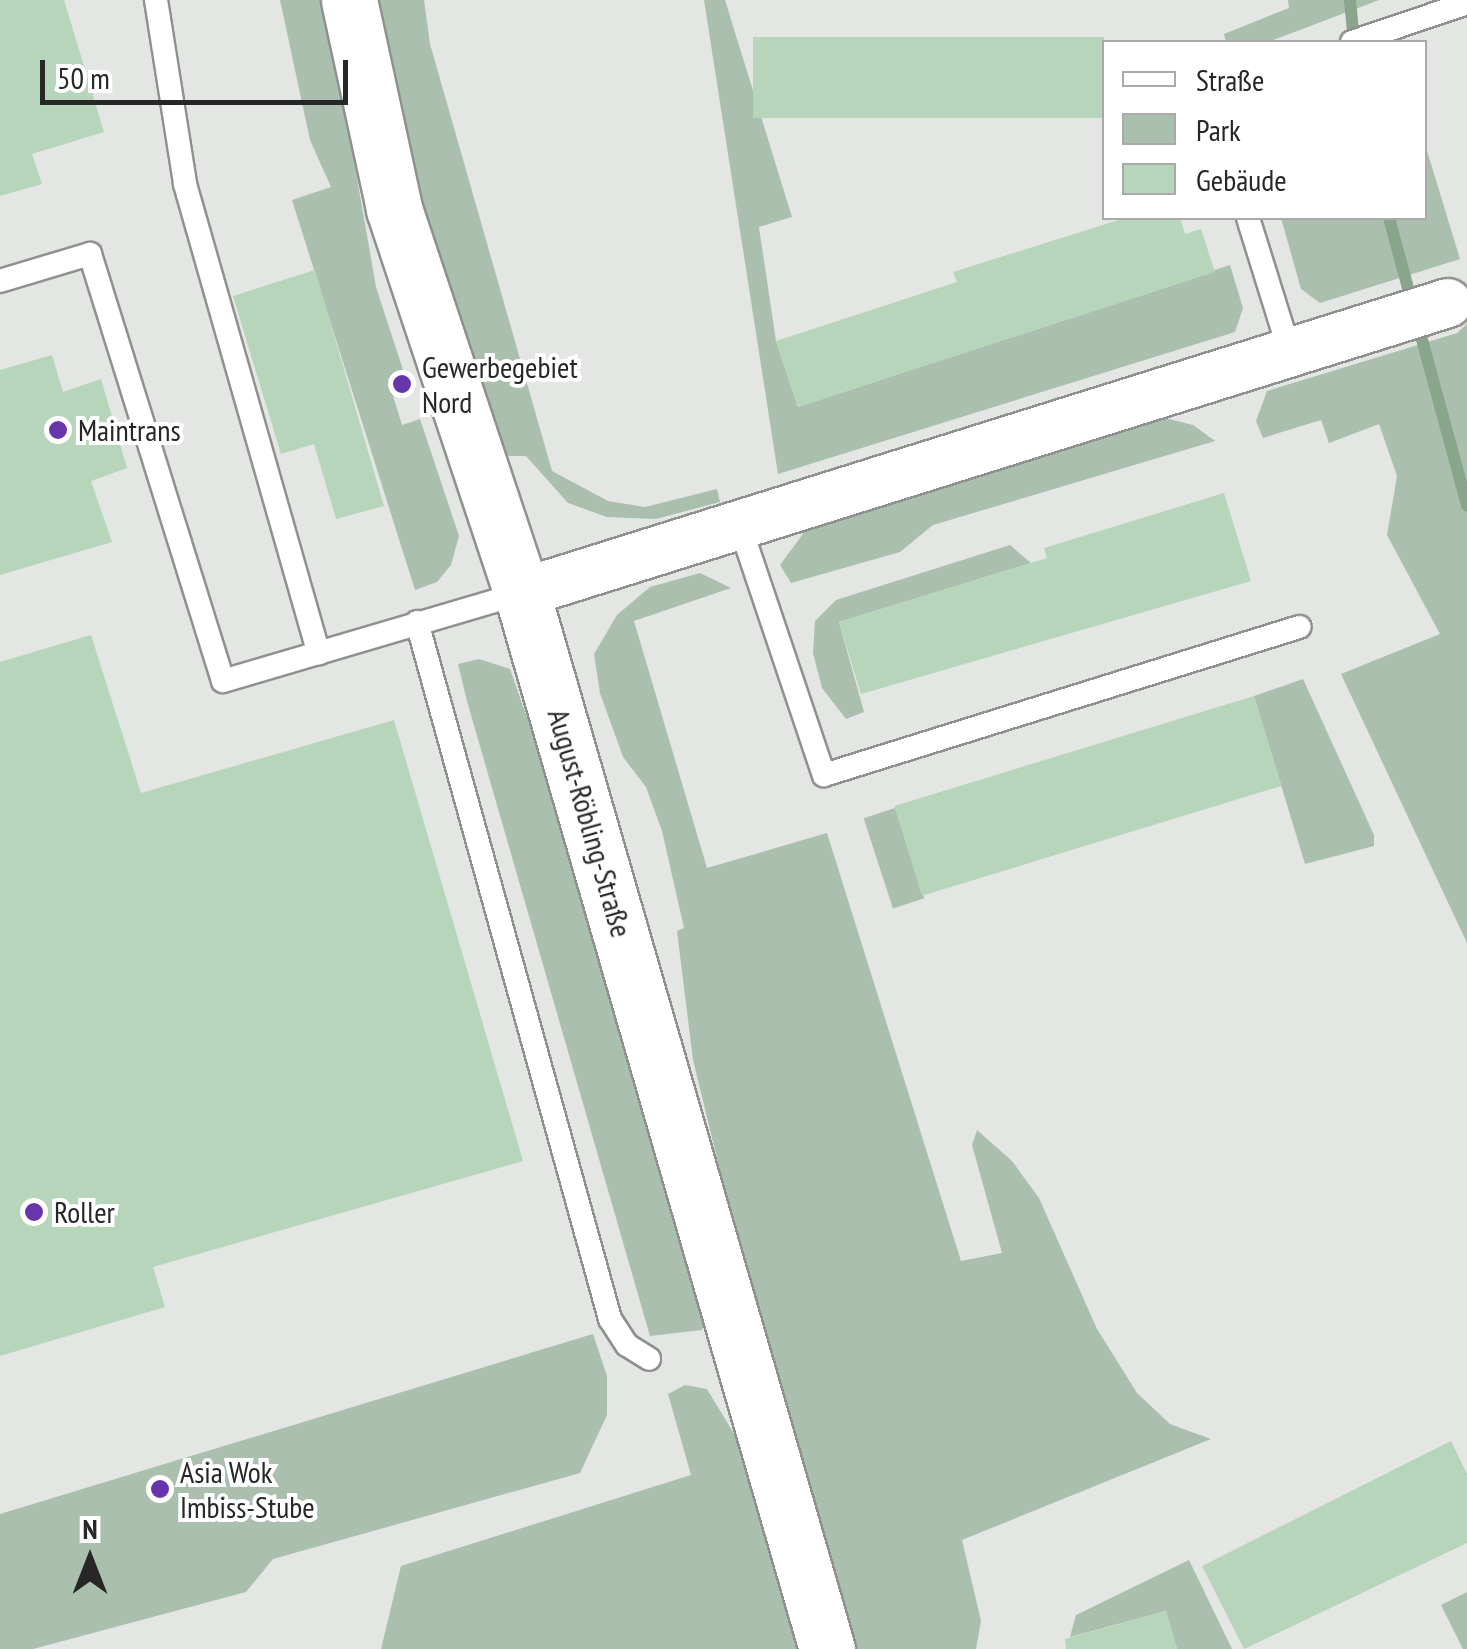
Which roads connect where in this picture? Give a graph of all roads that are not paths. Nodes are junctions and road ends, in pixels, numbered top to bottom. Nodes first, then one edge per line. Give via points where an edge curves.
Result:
1 (156, 0) edge
2 (349, 0) edge
3 (1467, 3) edge
4 (1358, 40) edge
5 (1249, 220) edge
6 (0, 280) edge
7 (1457, 300) edge
8 (1290, 353) junction
9 (740, 526) junction
10 (522, 593) junction
11 (417, 622) junction
12 (1300, 626) dead end
13 (319, 653) junction
14 (648, 1359) dead end
15 (827, 1649) edge

1 - 13 lane via 185,184
2 - 10 street, August-Röbling-Straße via 394,209
3 - 4 lane
5 - 8 lane
6 - 13 lane via 90,254 222,682
7 - 8 street
8 - 9 street
9 - 10 street
9 - 12 lane via 824,775
10 - 11 lane
10 - 15 street, August-Röbling-Straße
11 - 13 lane
11 - 14 lane via 610,1319 626,1346

